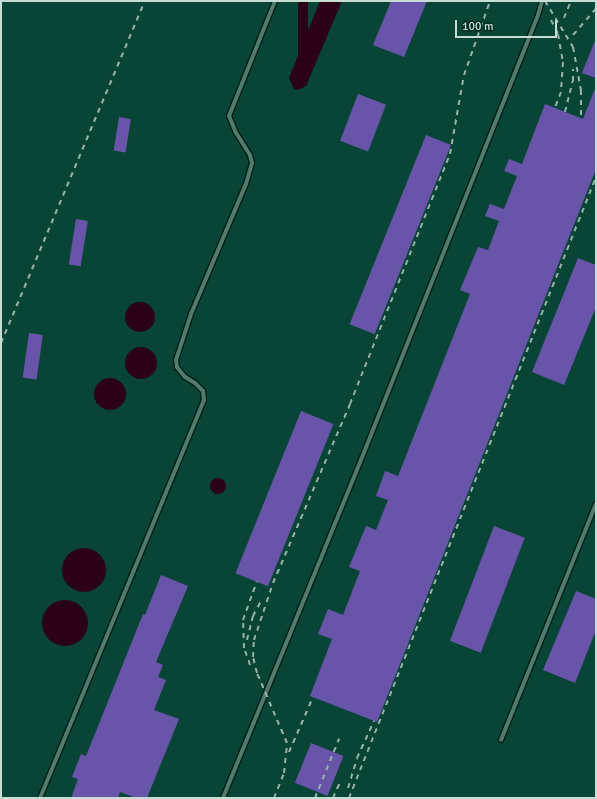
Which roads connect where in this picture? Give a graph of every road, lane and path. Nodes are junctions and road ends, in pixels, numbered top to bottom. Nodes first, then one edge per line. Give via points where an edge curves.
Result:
1 (275, 1) edge
2 (542, 1) edge
3 (596, 504) edge
4 (501, 740) dead end
5 (40, 798) edge
6 (223, 798) edge

1 - 5 lane via 229,116 252,163 246,184 191,314 176,360 177,367 185,377 196,383 203,392 204,400
2 - 6 lane via 364,453
3 - 4 lane

